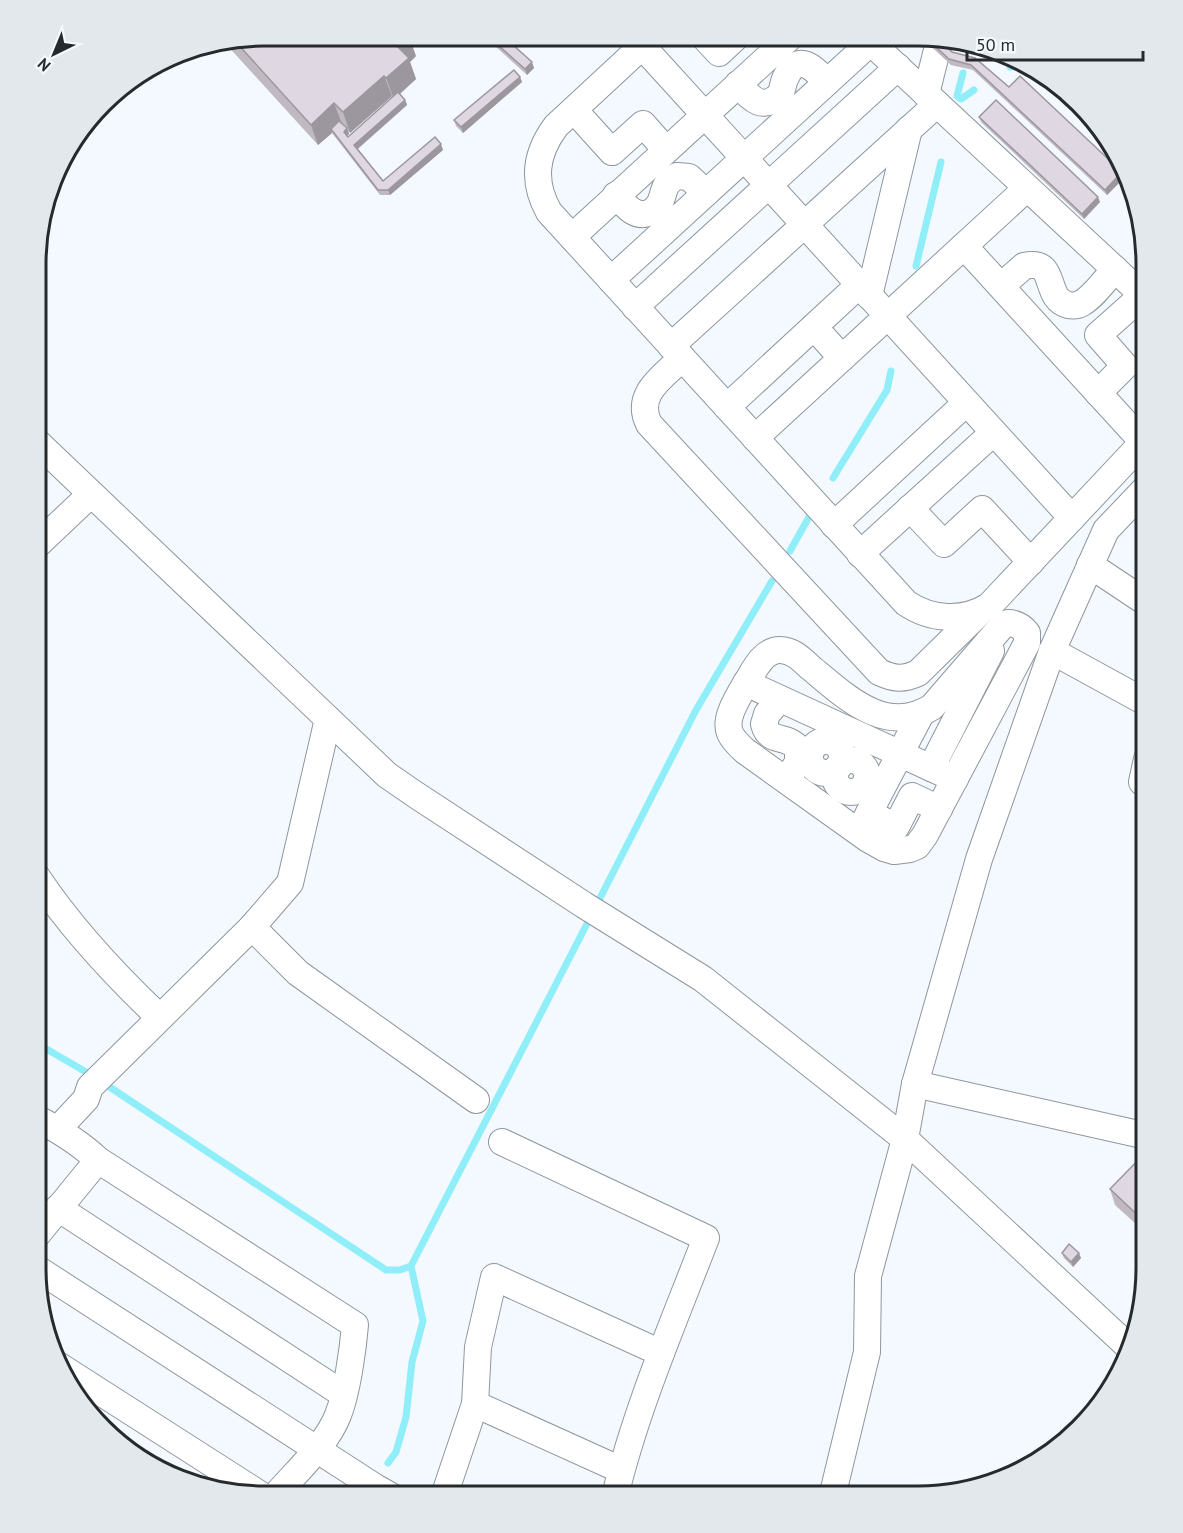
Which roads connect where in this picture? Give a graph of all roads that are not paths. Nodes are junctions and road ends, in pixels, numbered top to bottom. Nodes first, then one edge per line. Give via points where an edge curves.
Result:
1 (643, 46) edge
2 (650, 46) edge
3 (712, 46) edge
4 (726, 46) edge
5 (771, 46) edge
6 (862, 46) edge
7 (875, 46) edge
8 (939, 47) edge
9 (898, 67) junction
10 (827, 82) junction
11 (738, 84) junction
12 (932, 99) junction
13 (574, 110) junction
14 (704, 115) junction
15 (909, 129) junction
16 (666, 150) junction
17 (744, 159) junction
18 (768, 185) junction
19 (1027, 188) junction
20 (706, 193) junction
21 (616, 195) junction
22 (804, 225) junction
23 (572, 237) junction
24 (964, 246) junction
25 (1115, 269) junction
26 (611, 280) junction
27 (1001, 286) junction
28 (1136, 289) edge
29 (864, 290) junction
30 (1136, 304) edge
31 (635, 307) junction
32 (887, 316) junction
33 (814, 327) junction
34 (676, 352) junction
35 (842, 358) junction
36 (1098, 393) junction
37 (966, 403) junction
38 (726, 407) junction
39 (1136, 431) edge
40 (993, 433) junction
41 (755, 438) junction
42 (1136, 450) edge
43 (46, 451) edge
44 (91, 494) junction
45 (1136, 499) edge
46 (910, 508) junction
47 (1072, 518) junction
48 (834, 525) junction
49 (46, 536) edge
50 (860, 554) junction
51 (1031, 562) junction
52 (1090, 565) junction
53 (1136, 596) edge
54 (980, 612) junction
55 (1005, 624) junction
56 (1052, 651) junction
57 (744, 687) junction
58 (1136, 697) edge
59 (780, 699) junction
60 (922, 712) junction
61 (328, 719) junction
62 (900, 754) junction
63 (931, 768) junction
64 (785, 779) junction
65 (955, 779) junction
66 (827, 810) junction
67 (864, 823) junction
68 (46, 891) edge
69 (252, 927) junction
70 (156, 1021) junction
71 (915, 1084) junction
72 (476, 1100) dead end
73 (47, 1124) edge
74 (1136, 1134) edge
75 (905, 1139) junction
76 (502, 1142) dead end
77 (98, 1160) junction
78 (58, 1208) junction
79 (46, 1223) edge
80 (46, 1275) edge
81 (1124, 1342) edge
82 (661, 1353) junction
83 (75, 1376) edge
84 (343, 1394) junction
85 (475, 1404) junction
86 (317, 1448) junction
87 (621, 1470) junction
88 (247, 1486) edge
89 (284, 1486) edge
90 (374, 1486) edge
91 (447, 1486) edge
92 (617, 1486) edge
93 (835, 1486) edge

1 - 13 street
2 - 14 street
3 - 4 street via 719,53
5 - 11 street
6 - 10 street
7 - 9 street
8 - 12 street
9 - 12 street
9 - 18 street
10 - 11 street via 811,66 796,66 786,76 780,95 762,103 753,100
10 - 17 street
11 - 14 street
12 - 15 street
12 - 19 street
13 - 16 street via 612,152 643,124
13 - 23 street via 549,135 538,159 537,173 538,187 549,212
14 - 16 street
14 - 17 street
15 - 22 street
15 - 29 street
16 - 21 street
17 - 18 street
17 - 20 street
18 - 22 street
18 - 31 street
19 - 24 street
19 - 25 street
20 - 21 street via 689,177 677,176 666,184 658,206 644,214 633,212
20 - 26 street
21 - 23 street
22 - 29 street
22 - 34 street
23 - 26 street
24 - 27 street
24 - 32 street
25 - 27 street via 1086,300 1075,306 1057,299 1049,275 1038,266 1024,266
25 - 28 street
26 - 31 street
27 - 36 street
29 - 32 street
29 - 33 street
30 - 36 street via 1098,335 1125,366
31 - 34 street
32 - 35 street
32 - 37 street
33 - 35 street
33 - 38 street
34 - 38 street
34 - 54 street via 647,395 644,405 649,424 879,672 897,679 918,673
35 - 41 street
36 - 39 street
37 - 40 street
37 - 48 street
38 - 41 street
40 - 46 street
40 - 47 street
41 - 48 street
42 - 47 street
43 - 44 street
44 - 49 street
44 - 61 street
45 - 52 street via 1106,530
46 - 50 street
46 - 51 street via 944,544 982,509
47 - 51 street
48 - 50 street
50 - 54 street via 914,608 944,617
51 - 54 street
52 - 53 street
52 - 56 street
55 - 60 street via 937,701
55 - 63 street
55 - 65 street via 1014,623 1024,629 1027,642
56 - 58 street
56 - 71 street via 979,859
57 - 59 street
57 - 60 street via 760,660 780,650 798,656 847,698 869,711 895,717
57 - 64 street via 728,720 731,738
59 - 62 street
59 - 64 street via 764,724 774,738 788,739 798,748 798,762
60 - 62 street
61 - 69 street via 290,883
61 - 75 street via 387,775 704,979
62 - 63 street
62 - 67 street
63 - 65 street
64 - 66 street
64 - 66 street via 832,775
65 - 67 street via 921,842 910,849 884,848
66 - 67 street
68 - 70 street via 86,942 157,1015
69 - 70 street
69 - 72 street via 298,973
70 - 73 street via 98,1079 86,1099
71 - 74 street
71 - 75 street
73 - 77 street
75 - 81 street
75 - 93 street via 868,1276 867,1352
76 - 82 street via 706,1238
77 - 78 street
77 - 84 street via 355,1325
78 - 79 street
78 - 84 street
80 - 86 street
82 - 85 street via 494,1276 477,1347
82 - 87 street
83 - 88 street
84 - 86 street via 339,1415
85 - 87 street
85 - 91 street
86 - 89 street
86 - 90 street
87 - 92 street

